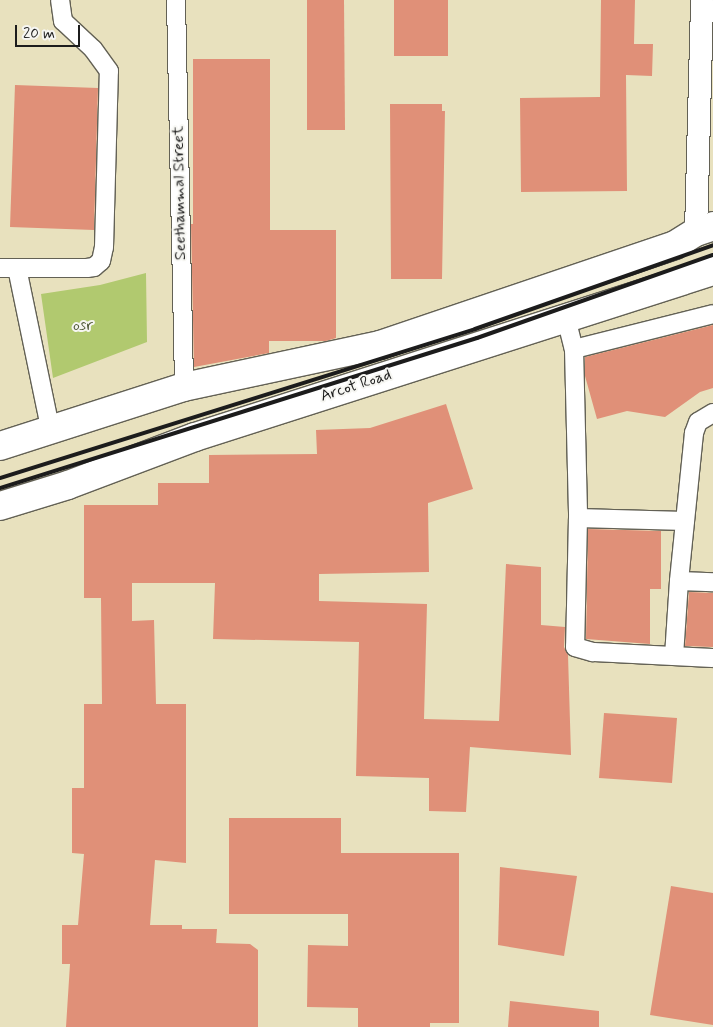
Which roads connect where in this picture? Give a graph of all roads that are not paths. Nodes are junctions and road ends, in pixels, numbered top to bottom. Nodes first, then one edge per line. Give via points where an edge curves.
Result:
1 (60, 0) edge
2 (176, 0) edge
3 (702, 0) edge
4 (704, 229) edge
5 (9, 268) edge
6 (713, 271) edge
7 (713, 314) edge
8 (566, 318) junction
9 (574, 349) junction
10 (184, 387) junction
11 (713, 413) edge
12 (51, 432) junction
13 (0, 446) edge
14 (0, 506) edge
15 (578, 518) junction
16 (685, 521) junction
17 (679, 581) junction
18 (713, 582) edge
19 (674, 656) junction
20 (713, 658) edge

1 - 5 street via 63,21 93,49 108,71 104,247 101,261 94,267
2 - 10 street, Seethammal Street
3 - 4 street
4 - 10 main road, Arcot Road via 675,245 380,345
5 - 12 street
6 - 8 main road, Arcot Road
7 - 9 street
8 - 9 street
8 - 14 main road, Arcot Road via 195,437 68,485
9 - 15 street
10 - 12 main road, Arcot Road
11 - 16 street via 702,417 694,433
12 - 13 main road, Arcot Road
15 - 16 street
15 - 19 street via 575,647 593,652
16 - 17 street
17 - 18 street
17 - 19 street
19 - 20 street

